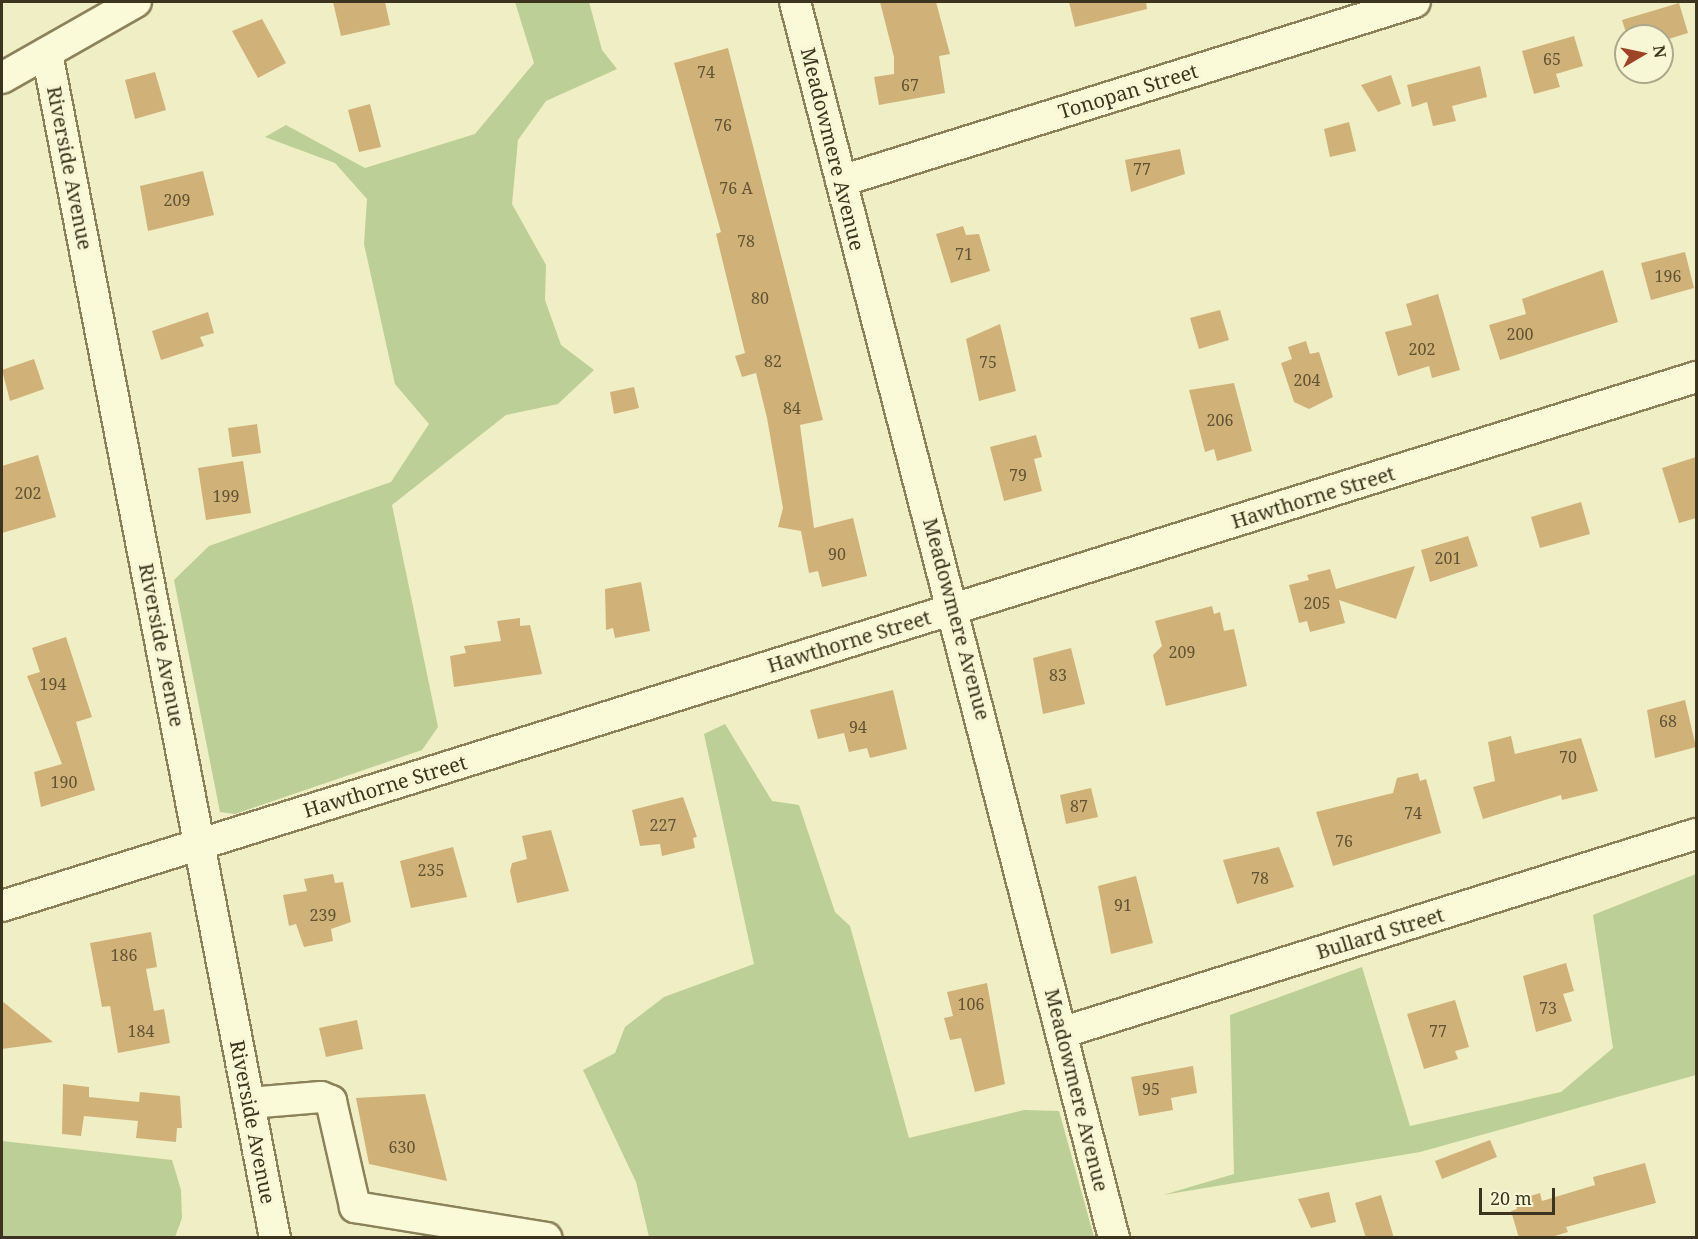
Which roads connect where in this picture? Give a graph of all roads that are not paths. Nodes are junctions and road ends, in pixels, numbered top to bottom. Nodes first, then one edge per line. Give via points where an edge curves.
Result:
1 (136, 2) edge
2 (795, 2) edge
3 (1415, 2) edge
4 (47, 53) junction
5 (2, 78) edge
6 (841, 181) junction
7 (1696, 377) edge
8 (954, 609) junction
9 (1696, 834) edge
10 (200, 844) junction
11 (2, 906) edge
12 (1064, 1032) junction
13 (249, 1103) junction
14 (276, 1238) edge
15 (548, 1238) edge
16 (1114, 1238) edge

1 - 4 street
2 - 6 street, Meadowmere Avenue
3 - 6 street, Tonopan Street
4 - 5 street
4 - 10 street, Riverside Avenue
6 - 8 street, Meadowmere Avenue
7 - 8 street, Hawthorne Street
8 - 10 street, Hawthorne Street
8 - 12 street, Meadowmere Avenue
9 - 12 street, Bullard Street
10 - 11 street, Hawthorne Street
10 - 13 street, Riverside Avenue
12 - 16 street, Meadowmere Avenue
13 - 14 street, Riverside Avenue
13 - 15 street via 331,1101 354,1207

